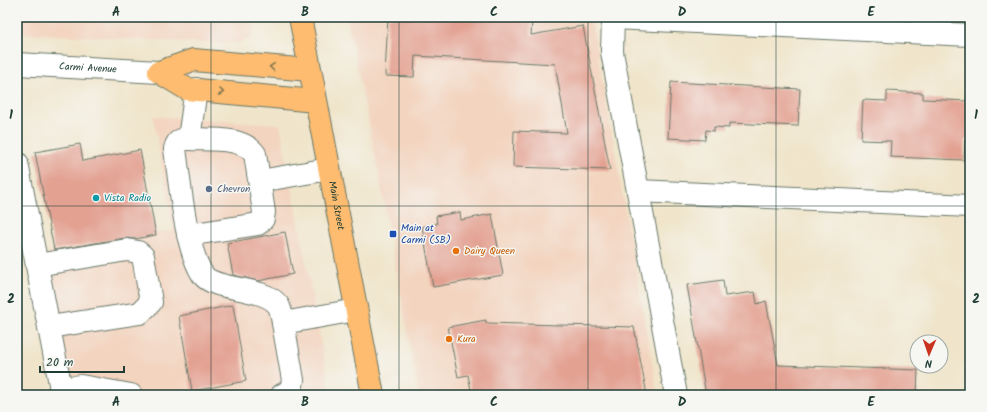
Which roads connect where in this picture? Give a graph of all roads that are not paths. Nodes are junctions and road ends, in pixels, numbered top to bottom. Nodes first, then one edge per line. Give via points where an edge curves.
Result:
1 (300, 17) edge
2 (613, 18) edge
3 (970, 35) edge
4 (17, 64) edge
5 (310, 70) junction
6 (159, 72) junction
7 (196, 89) junction
8 (315, 102) junction
9 (189, 138) junction
10 (17, 164) edge
11 (328, 169) junction
12 (260, 181) junction
13 (638, 190) junction
14 (970, 206) edge
15 (188, 235) junction
16 (37, 264) junction
17 (356, 310) junction
18 (283, 323) junction
19 (49, 327) junction
20 (59, 392) edge
21 (131, 395) edge
22 (282, 395) edge
23 (373, 395) edge
24 (676, 395) edge

1 - 5 main road, Main Street
2 - 3 street
2 - 13 street via 612,52
4 - 6 street, Carmi Avenue
5 -> 6 main road via 193,60
5 - 8 main road, Main Street
6 - 7 main road via 187,89
7 -> 8 main road
7 - 9 street
8 - 11 main road, Main Street
9 - 12 street via 239,142 250,147 255,154
9 - 15 street via 181,139 176,143 175,149
10 - 16 street
11 - 12 street
11 - 17 main road, Main Street
12 - 15 street via 264,212 263,219 258,224
13 - 14 street
13 - 24 street
15 - 18 street via 203,276 214,282 269,297 279,306
16 - 19 street
16 - 19 street via 127,250 143,256 151,302 140,313
17 - 18 street
17 - 23 main road, Main Street
18 - 22 street via 293,380 291,390
19 - 20 street
20 - 21 street via 81,386

